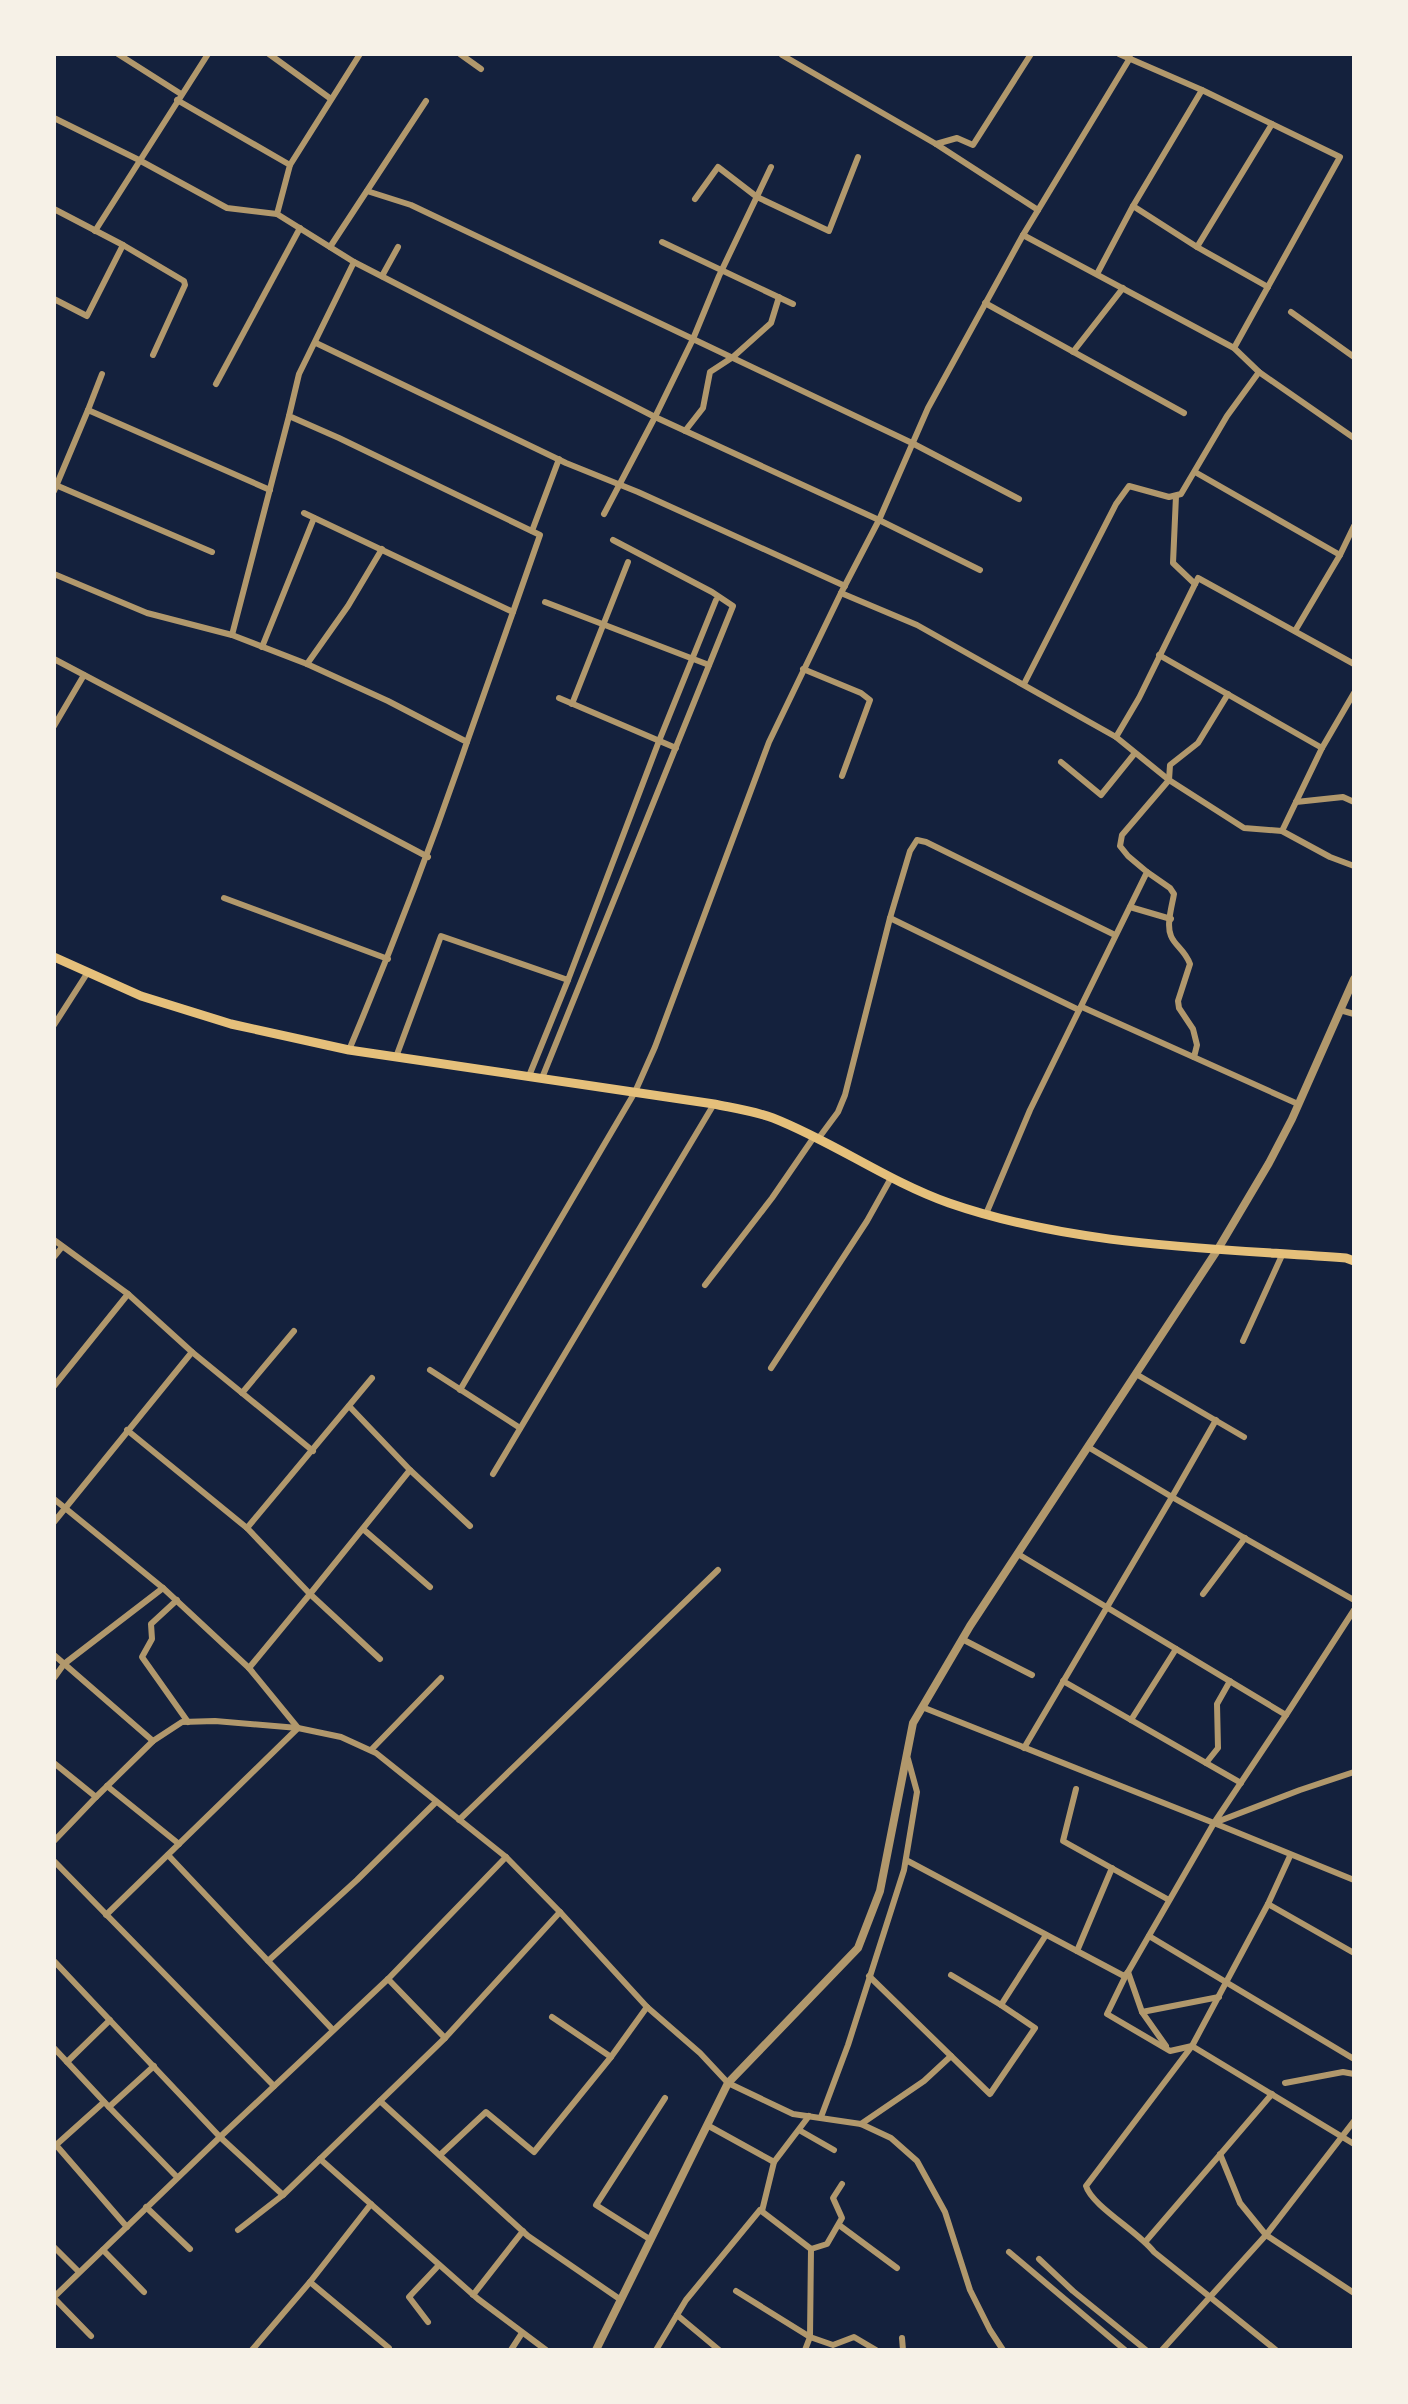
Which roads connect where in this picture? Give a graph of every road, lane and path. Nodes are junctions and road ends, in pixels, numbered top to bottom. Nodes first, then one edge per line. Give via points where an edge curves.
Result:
1 (118, 54) edge
2 (208, 54) edge
3 (269, 54) edge
4 (360, 54) edge
5 (460, 54) edge
6 (1031, 54) edge
7 (1119, 54) edge
8 (782, 55) edge
9 (1130, 58) junction
10 (481, 69) dead end
11 (1202, 90) junction
12 (179, 97) junction
13 (331, 99) junction
14 (426, 101) dead end
15 (54, 118) edge
16 (1272, 124) junction
17 (936, 144) junction
18 (858, 157) dead end
19 (139, 160) junction
20 (290, 165) junction
21 (771, 167) dead end
22 (367, 191) junction
23 (757, 197) junction
24 (695, 199) dead end
25 (1133, 206) junction
26 (54, 209) edge
27 (1038, 210) junction
28 (277, 214) junction
29 (300, 228) junction
30 (95, 231) junction
31 (1023, 235) junction
32 (662, 242) dead end
33 (123, 245) junction
34 (330, 247) junction
35 (398, 247) dead end
36 (1197, 247) junction
37 (354, 262) junction
38 (722, 270) junction
39 (1097, 274) junction
40 (382, 276) junction
41 (1268, 287) junction
42 (1123, 288) junction
43 (779, 297) junction
44 (54, 299) edge
45 (985, 303) junction
46 (793, 304) dead end
47 (1291, 312) dead end
48 (693, 339) junction
49 (316, 343) junction
50 (1234, 348) junction
51 (1073, 352) junction
52 (153, 355) dead end
53 (733, 357) junction
54 (1354, 357) edge
55 (1259, 372) junction
56 (102, 374) dead end
57 (216, 384) dead end
58 (88, 410) junction
59 (1184, 413) dead end
60 (289, 416) junction
61 (655, 417) junction
62 (685, 431) junction
63 (1354, 438) edge
64 (912, 443) junction
65 (559, 459) junction
66 (1195, 472) junction
67 (619, 485) junction
68 (56, 488) edge
69 (270, 490) junction
70 (1176, 496) junction
71 (1019, 499) dead end
72 (304, 513) dead end
73 (604, 514) dead end
74 (314, 518) junction
75 (879, 520) junction
76 (1354, 526) edge
77 (532, 531) junction
78 (613, 540) dead end
79 (382, 549) junction
80 (212, 552) dead end
81 (1340, 555) junction
82 (628, 562) dead end
83 (980, 570) dead end
84 (54, 574) edge
85 (1195, 584) junction
86 (843, 590) junction
87 (716, 600) dead end
88 (545, 602) dead end
89 (513, 612) junction
90 (603, 626) junction
91 (1295, 631) junction
92 (232, 635) junction
93 (262, 647) junction
94 (1159, 655) junction
95 (693, 658) junction
96 (54, 659) edge
97 (307, 664) junction
98 (1354, 664) edge
99 (709, 665) junction
100 (803, 669) junction
101 (84, 675) junction
102 (1024, 684) junction
103 (1354, 693) edge
104 (1228, 694) junction
105 (559, 698) dead end
106 (572, 704) junction
107 (54, 726) edge
108 (1116, 737) junction
109 (659, 741) junction
110 (467, 742) junction
111 (676, 748) junction
112 (1322, 748) junction
113 (1135, 753) junction
114 (1061, 762) dead end
115 (842, 776) dead end
116 (1169, 780) junction
117 (1296, 802) junction
118 (1354, 802) edge
119 (1282, 831) junction
120 (428, 857) junction
121 (1354, 866) edge
122 (1147, 872) junction
123 (224, 898) dead end
124 (1130, 907) junction
125 (890, 918) junction
126 (1171, 919) junction
127 (1115, 935) junction
128 (54, 957) edge
129 (388, 959) junction
130 (88, 972) junction
131 (1354, 979) edge
132 (568, 980) junction
133 (1080, 1008) junction
134 (1340, 1010) junction
135 (1354, 1014) edge
136 (54, 1025) edge
137 (349, 1050) junction
138 (396, 1057) junction
139 (1194, 1057) junction
140 (529, 1076) junction
141 (542, 1078) junction
142 (635, 1092) junction
143 (714, 1104) junction
144 (1298, 1104) junction
145 (816, 1138) junction
146 (891, 1178) junction
147 (986, 1214) junction
148 (54, 1240) edge
149 (62, 1247) junction
150 (1218, 1249) junction
151 (1283, 1253) junction
152 (54, 1257) edge
153 (1354, 1261) edge
154 (705, 1285) dead end
155 (128, 1294) junction
156 (294, 1331) dead end
157 (1243, 1341) dead end
158 (192, 1352) junction
159 (771, 1368) dead end
160 (430, 1370) dead end
161 (1136, 1374) junction
162 (372, 1378) dead end
163 (54, 1386) edge
164 (460, 1390) junction
165 (242, 1393) junction
166 (349, 1406) junction
167 (1216, 1420) junction
168 (520, 1428) junction
169 (127, 1430) junction
170 (1244, 1437) dead end
171 (1088, 1447) junction
172 (313, 1451) junction
173 (410, 1470) junction
174 (493, 1474) dead end
175 (1172, 1497) junction
176 (54, 1499) edge
177 (65, 1508) junction
178 (54, 1522) edge
179 (470, 1526) dead end
180 (247, 1528) junction
181 (363, 1529) junction
182 (1245, 1538) junction
183 (1018, 1554) junction
184 (718, 1570) dead end
185 (430, 1587) dead end
186 (163, 1588) junction
187 (310, 1594) junction
188 (1203, 1594) dead end
189 (177, 1600) junction
190 (1354, 1600) edge
191 (1107, 1607) junction
192 (1354, 1610) edge
193 (962, 1639) junction
194 (1176, 1649) junction
195 (54, 1655) edge
196 (380, 1659) dead end
197 (64, 1664) junction
198 (249, 1668) junction
199 (1032, 1675) dead end
200 (54, 1678) edge
201 (441, 1678) dead end
202 (1063, 1681) junction
203 (1230, 1681) junction
204 (922, 1707) junction
205 (1286, 1715) junction
206 (1131, 1720) junction
207 (188, 1722) junction
208 (298, 1728) junction
209 (153, 1741) junction
210 (1024, 1748) junction
211 (371, 1750) junction
212 (907, 1756) junction
213 (54, 1763) edge
214 (1206, 1763) junction
215 (1354, 1772) edge
216 (1241, 1783) junction
217 (107, 1786) junction
218 (1076, 1789) dead end
219 (96, 1797) junction
220 (436, 1802) junction
221 (459, 1820) junction
222 (1214, 1823) junction
223 (54, 1841) edge
224 (179, 1844) junction
225 (168, 1855) junction
226 (1290, 1856) junction
227 (506, 1857) junction
228 (906, 1860) junction
229 (54, 1861) edge
230 (1112, 1868) junction
231 (1354, 1881) edge
232 (1169, 1900) junction
233 (1268, 1904) junction
234 (560, 1912) junction
235 (106, 1915) junction
236 (1046, 1935) junction
237 (1149, 1936) junction
238 (1354, 1943) edge
239 (1077, 1951) junction
240 (1351, 1952) edge
241 (54, 1961) edge
242 (268, 1961) junction
243 (1128, 1972) junction
244 (951, 1975) dead end
245 (869, 1976) junction
246 (388, 1979) junction
247 (1226, 1983) junction
248 (1219, 1997) junction
249 (1001, 2005) junction
250 (647, 2007) junction
251 (1142, 2012) junction
252 (552, 2017) dead end
253 (110, 2020) junction
254 (333, 2030) junction
255 (445, 2038) junction
256 (1192, 2046) junction
257 (54, 2048) edge
258 (1170, 2051) junction
259 (951, 2056) junction
260 (611, 2057) junction
261 (1354, 2059) edge
262 (67, 2062) junction
263 (154, 2066) junction
264 (1354, 2074) edge
265 (728, 2083) junction
266 (1285, 2083) dead end
267 (274, 2086) junction
268 (1272, 2094) junction
269 (665, 2098) dead end
270 (380, 2101) junction
271 (106, 2104) junction
272 (809, 2116) junction
273 (821, 2117) junction
274 (1354, 2121) edge
275 (861, 2124) junction
276 (707, 2125) junction
277 (799, 2130) junction
278 (1343, 2136) junction
279 (220, 2137) junction
280 (1354, 2144) edge
281 (55, 2146) edge
282 (834, 2150) dead end
283 (1220, 2154) junction
284 (440, 2155) junction
285 (320, 2159) junction
286 (774, 2162) junction
287 (177, 2177) junction
288 (842, 2184) dead end
289 (283, 2195) junction
290 (371, 2204) junction
291 (146, 2207) junction
292 (762, 2211) junction
293 (839, 2225) junction
294 (127, 2227) junction
295 (238, 2230) dead end
296 (523, 2231) junction
297 (1266, 2235) junction
298 (651, 2240) junction
299 (1146, 2241) junction
300 (54, 2247) edge
301 (190, 2249) dead end
302 (811, 2249) junction
303 (103, 2250) junction
304 (1009, 2252) dead end
305 (1039, 2259) dead end
306 (439, 2265) junction
307 (897, 2268) dead end
308 (79, 2272) junction
309 (310, 2282) junction
310 (736, 2291) dead end
311 (144, 2292) dead end
312 (1354, 2293) edge
313 (473, 2295) junction
314 (1211, 2296) junction
315 (54, 2297) edge
316 (621, 2300) junction
317 (677, 2315) junction
318 (428, 2322) dead end
319 (522, 2333) junction
320 (91, 2336) dead end
321 (810, 2337) junction
322 (902, 2338) dead end
323 (999, 2343) junction
324 (389, 2349) edge
325 (252, 2350) edge
326 (511, 2350) edge
327 (546, 2350) edge
328 (596, 2350) edge
329 (656, 2350) edge
330 (719, 2350) edge
331 (806, 2350) edge
332 (876, 2350) edge
333 (903, 2350) edge
334 (993, 2350) edge
335 (1003, 2350) edge
336 (1125, 2350) edge
337 (1146, 2350) edge
338 (1162, 2350) edge
339 (1276, 2350) edge

1 - 12 street
2 - 12 street
3 - 13 street
4 - 13 street
5 - 10 street
6 - 17 street via 973,145 957,138
7 - 9 street
8 - 17 street
9 - 11 street
9 - 27 street
11 - 16 street
11 - 25 street
12 - 19 street
12 - 20 street
13 - 20 street
14 - 22 street
15 - 19 street
16 - 36 street
16 - 41 street via 1340,157
17 - 27 street
18 - 23 street via 829,231
19 - 28 street via 227,208
19 - 30 street
20 - 28 street
21 - 23 street
22 - 34 street
22 - 48 street via 411,205
23 - 24 street via 718,167
23 - 38 street
25 - 36 street
25 - 39 street
26 - 30 street
27 - 31 street
28 - 29 street
29 - 34 street
29 - 57 street
30 - 33 street
31 - 39 street
31 - 45 street
32 - 38 street
33 - 44 street via 87,316
33 - 52 street via 185,285
34 - 37 street
35 - 40 street
36 - 41 street
37 - 40 street
37 - 49 street
38 - 43 street
38 - 48 street
39 - 42 street
40 - 61 street
41 - 50 street
42 - 50 street
42 - 51 street
43 - 46 street
43 - 53 street via 771,323
45 - 51 street
45 - 64 street
47 - 54 street
48 - 53 street
48 - 61 street
49 - 60 street via 299,374
49 - 65 street
50 - 55 street
51 - 59 street
53 - 62 street via 710,372 703,408
53 - 64 street
55 - 63 street
55 - 66 street
56 - 58 street
58 - 68 street
58 - 69 street
60 - 69 street
60 - 77 street
61 - 62 street
61 - 67 street
62 - 75 street
64 - 71 street
64 - 75 street
65 - 67 street
65 - 77 street
66 - 70 street
66 - 81 street
67 - 73 street
67 - 86 street
68 - 80 street
69 - 92 street
70 - 85 street via 1173,563
70 - 102 street via 1129,486
72 - 74 street
74 - 79 street
74 - 93 street
75 - 83 street
75 - 86 street
76 - 81 street
77 - 89 street via 540,535
78 - 99 street via 733,606
79 - 89 street
79 - 97 street
81 - 91 street
82 - 90 street
84 - 92 street via 147,613
85 - 91 street via 1198,578
85 - 94 street
86 - 100 street
86 - 102 street
87 - 95 street
88 - 90 street
89 - 110 street
90 - 95 street
90 - 106 street
91 - 98 street
92 - 93 street
93 - 97 street
94 - 104 street
94 - 108 street
95 - 99 street
95 - 109 street
96 - 101 street
97 - 110 street
99 - 111 street
100 - 115 street via 870,700
100 - 142 street via 769,742
101 - 107 street
101 - 120 street
102 - 108 street
103 - 112 street
104 - 112 street
104 - 116 street via 1198,743 1170,765
105 - 106 street
106 - 109 street
108 - 113 street
109 - 111 street
109 - 132 street
110 - 120 street
111 - 141 street
112 - 117 street
113 - 114 street via 1101,795
113 - 116 street
116 - 119 street via 1244,828
116 - 122 street via 1122,835 1120,846
117 - 118 street via 1343,797
117 - 119 street
119 - 121 street
120 - 129 street
122 - 124 street
122 - 126 street via 1174,894
123 - 129 street
124 - 126 street
124 - 127 street
125 - 127 street via 917,840
125 - 133 street
125 - 145 street via 845,1095
126 - 139 street via 1172,939 1190,964 1178,1001 1193,1029
127 - 133 street
128 - 130 main road
129 - 137 street
130 - 136 street
130 - 137 main road via 141,996 231,1024
131 - 134 street
132 - 138 street via 441,936
132 - 140 street
133 - 139 street
133 - 147 street
134 - 135 street
134 - 144 street
137 - 138 main road
138 - 140 main road
139 - 144 street
140 - 141 main road
141 - 142 main road
142 - 143 main road
142 - 164 street
143 - 145 main road via 770,1117
143 - 168 street
144 - 150 street
145 - 146 main road
145 - 154 street
146 - 147 main road
146 - 159 street
147 - 150 main road via 1088,1238
148 - 149 street
149 - 152 street
149 - 155 street
150 - 151 main road
150 - 161 street
151 - 153 main road
151 - 157 street
155 - 158 street
155 - 163 street
156 - 165 street
158 - 165 street
158 - 169 street
160 - 164 street
161 - 167 street
161 - 171 street
162 - 166 street
164 - 168 street
165 - 172 street
166 - 172 street
166 - 173 street
167 - 170 street
167 - 175 street
168 - 174 street
169 - 177 street
169 - 180 street
171 - 175 street
171 - 183 street
172 - 180 street
173 - 179 street
173 - 181 street
175 - 182 street
175 - 191 street
176 - 177 street
177 - 178 street
177 - 186 street
180 - 187 street
181 - 185 street
181 - 187 street
182 - 188 street
182 - 190 street
183 - 191 street
183 - 193 street
184 - 221 street
186 - 189 street
186 - 197 street
187 - 196 street
187 - 198 street
189 - 198 street
189 - 207 street via 151,1624 152,1639 142,1657
191 - 194 street
191 - 202 street
192 - 205 street
193 - 199 street
193 - 204 street
194 - 203 street
194 - 206 street
195 - 197 street
197 - 200 street
197 - 209 street
198 - 208 street
201 - 211 street
202 - 206 street
202 - 210 street
203 - 205 street
203 - 214 street via 1217,1704 1218,1748
204 - 210 street
204 - 212 street
205 - 216 street
206 - 214 street
207 - 208 street
207 - 209 street
208 - 211 street
208 - 224 street
209 - 217 street
210 - 222 street
211 - 220 street
212 - 228 street via 917,1792
212 - 265 street via 880,1891 858,1948
213 - 219 street
214 - 216 street
215 - 222 street
216 - 222 street
217 - 219 street
217 - 224 street
218 - 230 street via 1063,1841
219 - 223 street
220 - 221 street
220 - 242 street
221 - 227 street
222 - 226 street
222 - 232 street
224 - 225 street
225 - 235 street
225 - 242 street
226 - 231 street
226 - 233 street
227 - 234 street
227 - 246 street
228 - 236 street
228 - 245 street
229 - 235 street
230 - 232 street
230 - 239 street
232 - 237 street
233 - 240 street
233 - 247 street
234 - 250 street
234 - 255 street
235 - 267 street
236 - 239 street
236 - 249 street
237 - 243 street
237 - 247 street
238 - 240 street
239 - 243 street via 1124,1976
241 - 253 street
242 - 254 street
243 - 251 street
243 - 258 street via 1107,2014
244 - 249 street
245 - 259 street
245 - 273 street
246 - 254 street
246 - 255 street
247 - 248 street
247 - 261 street
248 - 251 street
248 - 256 street
249 - 259 street via 1035,2028 990,2094
250 - 260 street
250 - 265 street
251 - 258 street
252 - 260 street
253 - 262 street
253 - 263 street
254 - 267 street
255 - 270 street
256 - 258 street
256 - 268 street
256 - 299 street via 1086,2186
257 - 262 street
259 - 275 street
260 - 284 street via 534,2152 486,2112
262 - 271 street
263 - 271 street
263 - 279 street
264 - 266 street
265 - 272 street via 793,2114
265 - 276 street
267 - 279 street
268 - 278 street
268 - 283 street
269 - 298 street via 596,2205
270 - 284 street
270 - 285 street
271 - 281 street
271 - 287 street
272 - 273 street
272 - 277 street
273 - 275 street
274 - 278 street
275 - 323 street via 891,2138 917,2161 945,2212 970,2290
276 - 286 street
276 - 298 street
277 - 282 street
277 - 286 street
278 - 280 street
278 - 297 street
279 - 287 street
279 - 289 street
281 - 294 street
283 - 297 street via 1240,2203
283 - 299 street
284 - 296 street
285 - 289 street
285 - 290 street
286 - 292 street
287 - 291 street
288 - 293 street via 833,2198 842,2218
289 - 295 street
290 - 306 street
290 - 309 street
291 - 294 street
291 - 301 street
292 - 302 street
292 - 317 street
293 - 302 street via 827,2244
293 - 307 street
294 - 303 street
296 - 313 street
296 - 316 street
297 - 312 street
297 - 314 street
298 - 316 street
299 - 314 street
300 - 308 street
302 - 321 street
303 - 308 street
303 - 311 street
304 - 336 street
305 - 337 street
306 - 313 street
306 - 318 street via 409,2297
308 - 315 street
309 - 324 street
309 - 325 street
310 - 321 street
313 - 319 street
314 - 338 street
314 - 339 street
315 - 320 street
316 - 328 street
317 - 329 street
317 - 330 street
319 - 326 street
319 - 327 street
321 - 331 street
321 - 332 street via 833,2345 854,2337
322 - 333 street
323 - 334 street
323 - 335 street

